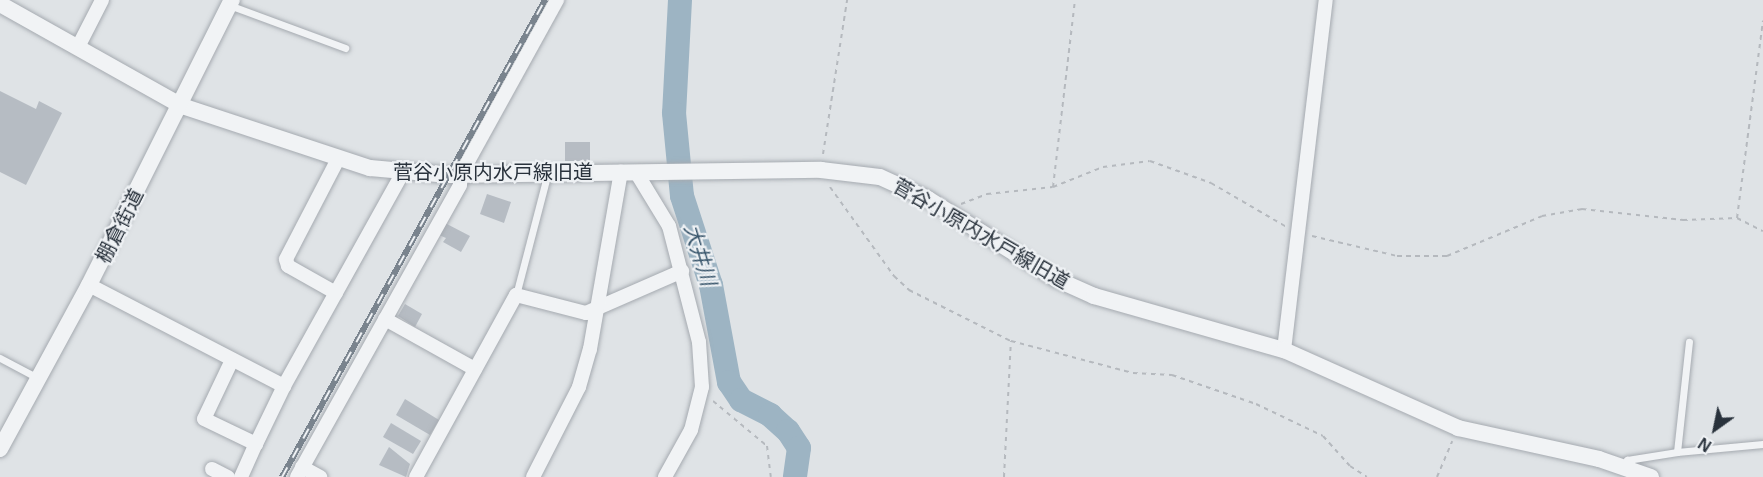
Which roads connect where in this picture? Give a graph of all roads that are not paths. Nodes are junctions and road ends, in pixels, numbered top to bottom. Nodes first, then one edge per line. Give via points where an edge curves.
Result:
1 (102, 0) edge
2 (557, 0) edge
3 (1326, 0) edge
4 (231, 3) edge
5 (0, 4) edge
6 (78, 47) junction
7 (345, 48) dead end
8 (182, 106) junction
9 (338, 159) junction
10 (629, 172) junction
11 (547, 173) junction
12 (402, 174) junction
13 (461, 174) junction
14 (682, 271) junction
15 (89, 285) junction
16 (336, 293) junction
17 (516, 295) junction
18 (598, 310) junction
19 (385, 319) junction
20 (1689, 342) dead end
21 (1284, 350) junction
22 (0, 358) edge
23 (232, 360) junction
24 (475, 369) junction
25 (38, 378) junction
26 (284, 386) junction
27 (256, 444) junction
28 (1763, 444) edge
29 (0, 448) edge
30 (1677, 452) junction
31 (1622, 466) junction
32 (212, 470) dead end
33 (299, 472) edge
34 (228, 477) edge
35 (241, 477) edge
36 (320, 477) edge
37 (416, 477) edge
38 (533, 477) edge
39 (666, 477) edge
40 (1651, 477) edge

1 - 6 street
2 - 13 street
3 - 21 street
4 - 7 lane
4 - 8 street, 棚倉街道
5 - 6 street, 菅谷小原内水戸線旧道
6 - 8 street, 菅谷小原内水戸線旧道
8 - 9 street, 菅谷小原内水戸線旧道
8 - 15 street, 棚倉街道
9 - 12 street, 菅谷小原内水戸線旧道
9 - 16 street via 286,259 288,266
10 - 11 street, 菅谷小原内水戸線旧道
10 - 14 street via 669,226
10 - 18 street
10 - 21 street, 菅谷小原内水戸線旧道 via 821,170 880,177 1056,279 1094,296
11 - 13 street, 菅谷小原内水戸線旧道
11 - 17 lane
12 - 13 street, 菅谷小原内水戸線旧道
12 - 16 street
13 - 19 street via 460,185
14 - 18 street
14 - 39 street via 699,342 702,387 691,430
15 - 23 street
15 - 25 street, 棚倉街道
16 - 26 street
17 - 18 street via 586,313
17 - 24 street
18 - 38 street via 579,387
19 - 24 street
19 - 33 street
20 - 30 lane
21 - 31 street, 菅谷小原内水戸線旧道 via 1458,428
22 - 25 lane
23 - 26 street
23 - 27 street via 204,419
24 - 37 street
25 - 29 street, 棚倉街道
26 - 27 street
27 - 35 street
28 - 30 lane
30 - 31 lane via 1627,460
31 - 40 street, 菅谷小原内水戸線旧道
32 - 34 street
33 - 36 street

